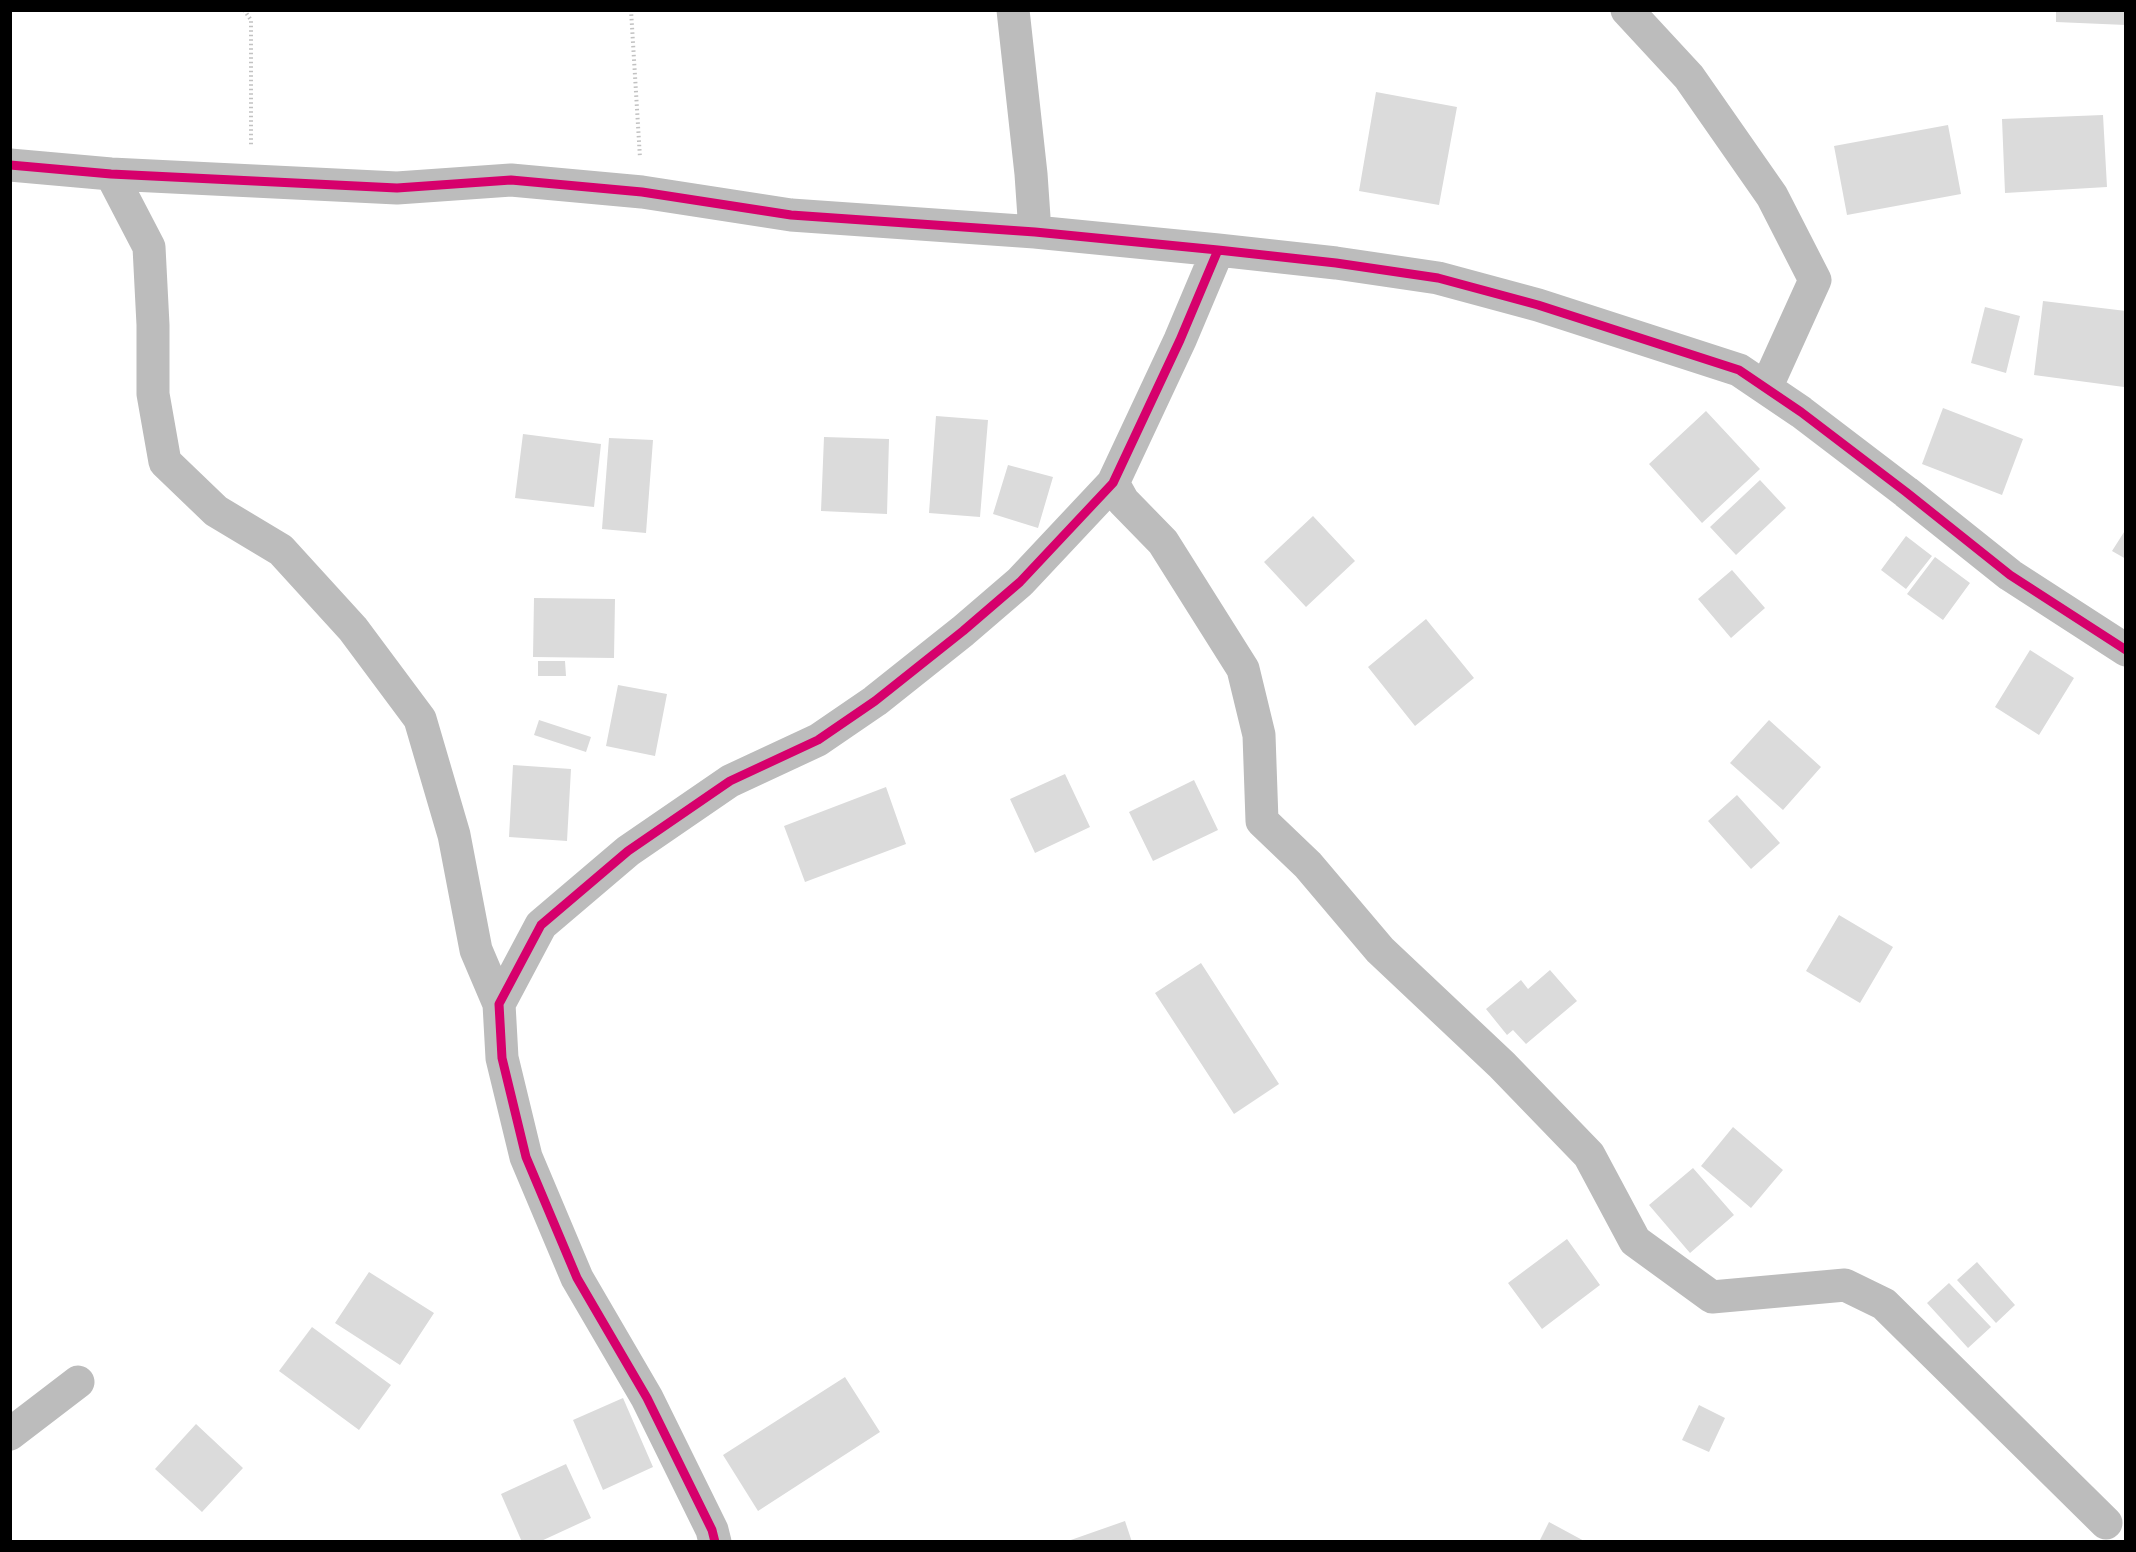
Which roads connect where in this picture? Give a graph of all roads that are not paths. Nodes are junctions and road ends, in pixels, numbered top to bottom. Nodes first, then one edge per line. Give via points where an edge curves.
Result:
1 (1013, 10) edge
2 (1626, 10) edge
3 (10, 165) edge
4 (111, 174) junction
5 (1035, 232) junction
6 (1218, 250) junction
7 (1766, 388) junction
8 (1113, 483) junction
9 (2126, 650) edge
10 (499, 1004) junction
11 (78, 1382) dead end
12 (10, 1434) edge
13 (2106, 1523) dead end
14 (715, 1542) edge

1 - 5 street
2 - 7 street via 1689,77 1772,196 1815,280
3 - 4 street
4 - 5 street via 397,189 511,180 642,192 790,215
4 - 10 street via 149,247 153,394 165,462 216,511 281,550 353,630 420,719 454,835 476,950
5 - 6 street
6 - 7 street via 1438,278 1538,305 1739,370
6 - 8 street
7 - 9 street via 2010,575
8 - 10 street via 1020,582 875,701 818,740 730,781 628,851 541,925
8 - 13 street via 1123,501 1163,542 1243,669 1258,735 1262,821 1308,865 1380,950 1590,1155 1635,1241 1712,1297 1845,1285 1884,1304
10 - 14 street via 502,1058 526,1156 577,1278 647,1398
11 - 12 street

